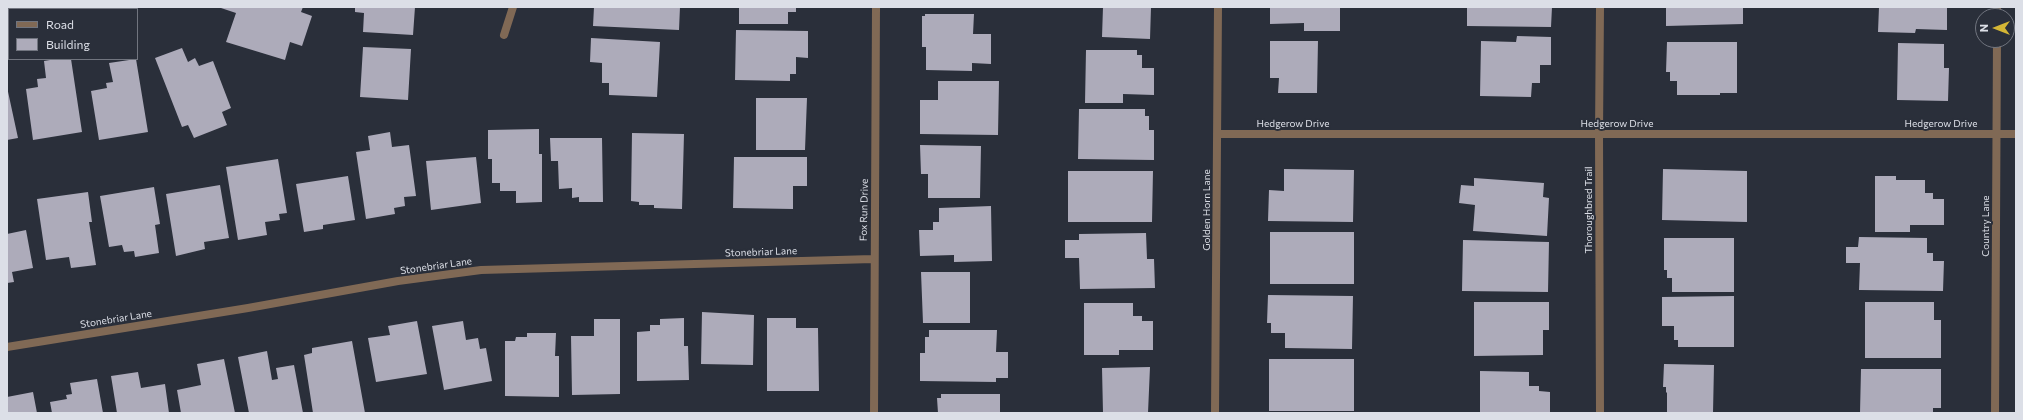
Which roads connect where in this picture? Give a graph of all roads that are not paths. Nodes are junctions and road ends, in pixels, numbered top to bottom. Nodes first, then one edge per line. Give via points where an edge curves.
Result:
1 (513, 7) edge
2 (876, 7) edge
3 (1218, 7) edge
4 (1600, 7) edge
5 (504, 35) dead end
6 (1997, 48) edge
7 (1217, 134) junction
8 (1599, 134) junction
9 (1996, 134) junction
10 (2016, 134) edge
11 (873, 259) junction
12 (7, 347) edge
13 (874, 413) edge
14 (1215, 413) edge
15 (1600, 413) edge
16 (1995, 413) edge

1 - 5 street
2 - 11 street, Fox Run Drive
3 - 7 street, Golden Horn Lane
4 - 8 street, Thoroughbred Trail
6 - 9 street, Country Lane
7 - 8 street, Hedgerow Drive
7 - 14 street, Golden Horn Lane
8 - 9 street, Hedgerow Drive
8 - 15 street, Thoroughbred Trail
9 - 10 street, Hedgerow Drive
9 - 16 street, Country Lane
11 - 12 street, Stonebriar Lane via 481,270 398,281
11 - 13 street, Fox Run Drive

